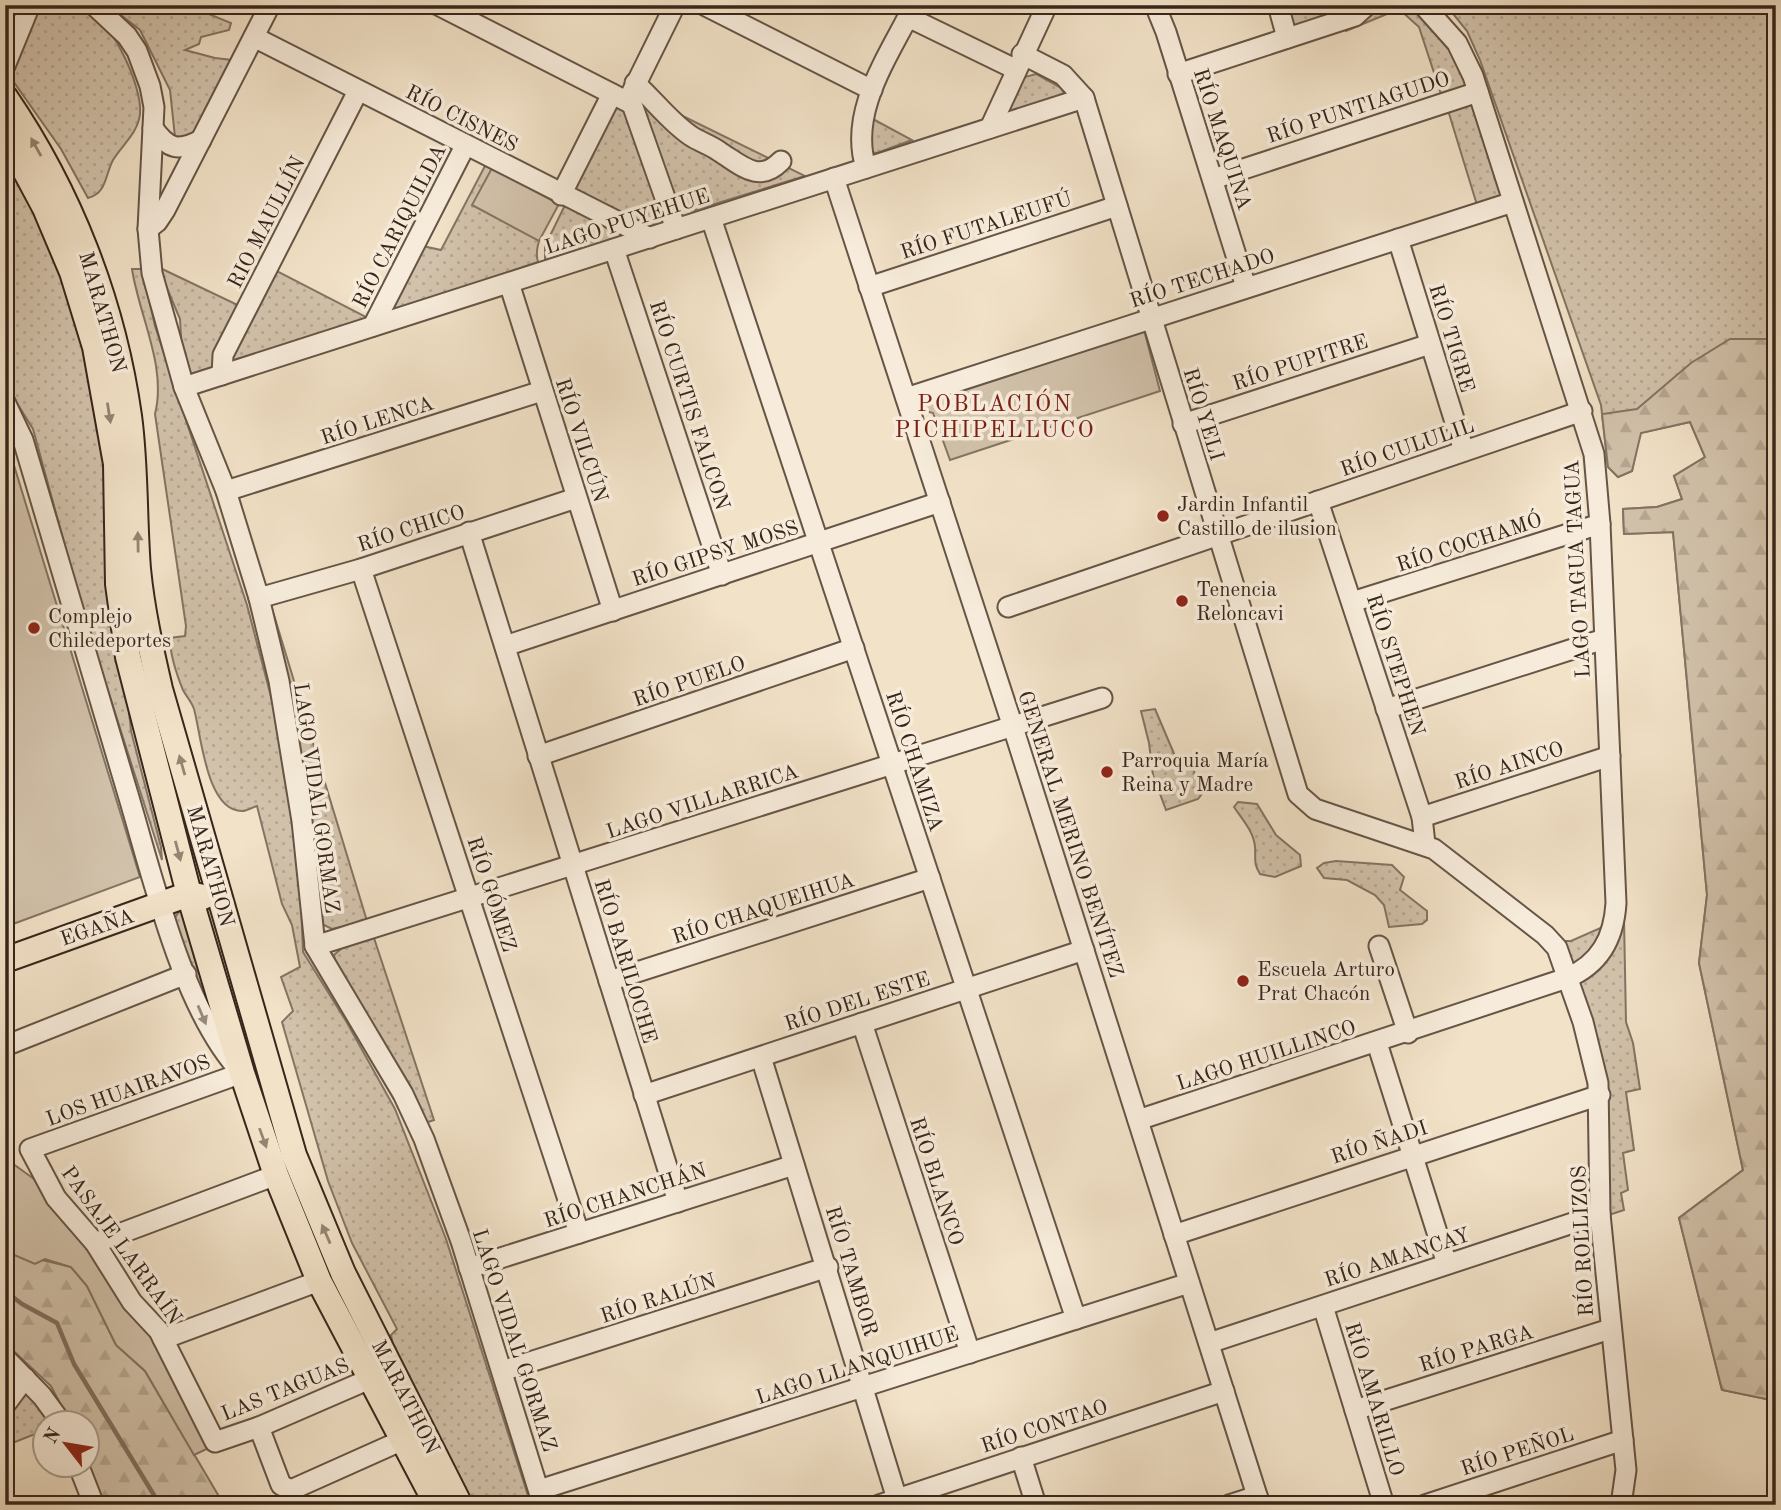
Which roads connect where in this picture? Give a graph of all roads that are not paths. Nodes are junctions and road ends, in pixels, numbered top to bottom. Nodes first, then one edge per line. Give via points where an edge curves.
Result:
1 (30, 5) edge
2 (94, 5) edge
3 (270, 5) edge
4 (438, 5) edge
5 (675, 5) edge
6 (704, 5) edge
7 (1047, 5) edge
8 (1155, 5) edge
9 (1278, 5) edge
10 (1367, 5) edge
11 (1423, 5) edge
12 (911, 11) edge
13 (254, 37) junction
14 (1287, 38) junction
15 (1018, 62) junction
16 (5, 66) edge
17 (1178, 74) junction
18 (635, 83) junction
19 (872, 90) junction
20 (358, 91) junction
21 (1478, 92) junction
22 (612, 94) junction
23 (5, 97) edge
24 (1084, 98) junction
25 (632, 104) junction
26 (153, 128) junction
27 (990, 128) junction
28 (5, 133) edge
29 (201, 140) junction
30 (465, 146) junction
31 (781, 161) dead end
32 (866, 168) junction
33 (834, 178) junction
34 (1213, 178) junction
35 (561, 195) junction
36 (1513, 202) junction
37 (55, 203) junction
38 (1117, 206) junction
39 (711, 218) junction
40 (148, 229) junction
41 (676, 229) junction
42 (650, 237) junction
43 (1398, 239) junction
44 (614, 249) junction
45 (509, 283) junction
46 (869, 287) junction
47 (1247, 287) junction
48 (1151, 318) junction
49 (373, 326) junction
50 (1430, 344) junction
51 (222, 375) junction
52 (184, 387) junction
53 (542, 391) junction
54 (906, 398) junction
55 (5, 402) edge
56 (1582, 411) junction
57 (1183, 424) junction
58 (1464, 451) junction
59 (226, 491) junction
60 (576, 498) junction
61 (1318, 501) junction
62 (940, 502) junction
63 (1600, 524) junction
64 (469, 532) junction
65 (1217, 535) junction
66 (819, 543) junction
67 (361, 569) junction
68 (722, 575) junction
69 (259, 598) junction
70 (1352, 602) junction
71 (1008, 607) dead end
72 (612, 611) junction
73 (1604, 639) junction
74 (505, 646) junction
75 (854, 648) junction
76 (1102, 698) dead end
77 (1386, 709) junction
78 (1013, 727) junction
79 (538, 756) junction
80 (1610, 756) junction
81 (892, 765) junction
82 (1315, 809) joint
83 (1422, 817) junction
84 (1425, 844) junction
85 (207, 854) junction
86 (573, 866) junction
87 (930, 878) junction
88 (189, 894) junction
89 (470, 898) junction
90 (161, 905) junction
91 (225, 915) junction
92 (315, 946) junction
93 (1379, 946) dead end
94 (1084, 950) junction
95 (5, 960) edge
96 (186, 974) junction
97 (1567, 978) junction
98 (609, 981) junction
99 (966, 988) junction
100 (862, 1023) junction
101 (1408, 1033) junction
102 (1377, 1043) junction
103 (5, 1046) edge
104 (761, 1057) junction
105 (242, 1073) junction
106 (644, 1095) junction
107 (1600, 1096) junction
108 (1138, 1120) junction
109 (30, 1149) joint
110 (1411, 1155) junction
111 (794, 1165) junction
112 (276, 1175) junction
113 (678, 1202) junction
114 (1600, 1214) junction
115 (579, 1233) junction
116 (1174, 1235) junction
117 (95, 1243) junction
118 (1447, 1264) junction
119 (828, 1267) junction
120 (469, 1268) junction
121 (319, 1281) junction
122 (1189, 1283) junction
123 (1323, 1306) junction
124 (1076, 1319) junction
125 (1610, 1329) junction
126 (163, 1339) junction
127 (1209, 1343) junction
128 (970, 1353) junction
129 (5, 1358) edge
130 (502, 1371) junction
131 (26, 1378) junction
132 (372, 1378) junction
133 (864, 1387) junction
134 (1224, 1391) junction
135 (5, 1405) edge
136 (49, 1408) edge
137 (1354, 1410) junction
138 (259, 1427) junction
139 (405, 1439) junction
140 (1623, 1440) junction
141 (215, 1442) joint
142 (1021, 1457) junction
143 (83, 1478) edge
144 (541, 1498) edge
145 (1259, 1500) edge
146 (888, 1502) edge
147 (94, 1505) edge
148 (437, 1505) edge
149 (460, 1505) edge
150 (1036, 1505) edge
151 (1229, 1505) edge
152 (1384, 1505) edge
153 (1425, 1505) edge
154 (1621, 1505) edge

1 - 16 street
2 - 26 street, LAGO VIDAL GORMAZ via 116,23 137,51 153,95
3 - 13 street
4 - 22 street
5 - 18 street
6 - 19 street
7 - 15 street
8 - 17 street, RÍO MAQUINA
9 - 14 street
10 - 14 street via 1355,16
11 - 21 street, LAGO TAGUA TAGUA via 1457,43
12 - 15 street, RÍO YELI
12 - 19 street
13 - 20 street, RÍO CISNES
13 - 29 street
14 - 17 street
15 - 24 street, RÍO YELI via 1063,75
15 - 27 street
17 - 34 street, RÍO MAQUINA
18 - 25 street
18 - 31 street via 690,136 736,164 756,173
19 - 32 street via 860,134
20 - 30 street, RÍO CISNES
20 - 51 street, RIO MAULLÍN via 223,355
21 - 34 street, RÍO PUNTIAGUDO
21 - 36 street, LAGO TAGUA TAGUA
22 - 25 street
22 - 35 street
37 -> 23 main road
24 - 27 street, LAGO PUYEHUE
24 - 38 street, RÍO YELI
25 - 41 street
26 - 29 street via 163,142 175,148 187,148
26 - 40 street, LAGO VIDAL GORMAZ
27 - 32 street, LAGO PUYEHUE
28 - 37 main road
29 - 40 street via 157,222
30 - 35 street, RÍO CISNES
30 - 49 street, RÍO CARIQUILDA
32 - 33 street, LAGO PUYEHUE
33 - 39 street, LAGO PUYEHUE
33 - 46 street, GENERAL MERINO BENÍTEZ
34 - 47 street, RÍO MAQUINA
35 - 42 street, RÍO CISNES
36 - 43 street, RÍO TECHADO
36 - 56 street, LAGO TAGUA TAGUA
85 -> 37 main road, MARATHON via 145,622 134,461 120,366 95,276
37 -> 88 main road, MARATHON via 103,377 116,464 117,561 128,657
38 - 46 street, RÍO FUTALEUFÚ
38 - 48 street, RÍO YELI
39 - 41 street, LAGO PUYEHUE
39 - 66 street, RÍO CHAMIZA
40 - 52 street, LAGO VIDAL GORMAZ via 156,292
41 - 42 street, LAGO PUYEHUE
42 - 44 street, LAGO PUYEHUE
43 - 47 street, RÍO TECHADO
43 - 50 street, RÍO TIGRE
44 - 45 street, LAGO PUYEHUE
44 - 68 street, RÍO CURTIS FALCON
45 - 49 street, LAGO PUYEHUE
45 - 53 street, RÍO VILCÚN
46 - 54 street, GENERAL MERINO BENÍTEZ
47 - 48 street, RÍO TECHADO
48 - 54 street, RÍO TECHADO
48 - 57 street, RÍO YELI
49 - 51 street, LAGO PUYEHUE
50 - 57 street, RÍO PUPITRE
50 - 58 street, RÍO TIGRE
51 - 52 street, LAGO PUYEHUE
52 - 59 street, LAGO VIDAL GORMAZ
53 - 59 street, RÍO LENCA
53 - 60 street, RÍO VILCÚN
54 - 62 street, GENERAL MERINO BENÍTEZ
55 - 90 street, MARATHON via 23,440
56 - 58 street, RÍO CULULIL
56 - 63 street, LAGO TAGUA TAGUA via 1594,454
57 - 65 street, RÍO YELI
58 - 61 street, RÍO CULULIL
59 - 69 street, LAGO VIDAL GORMAZ
60 - 64 street, RÍO CHICO
60 - 72 street, RÍO VILCÚN
61 - 65 street, RÍO CULULIL
61 - 70 street, RÍO STEPHEN
62 - 66 street, RÍO GIPSY MOSS
62 - 78 street, GENERAL MERINO BENÍTEZ
63 - 70 street, RÍO COCHAMÓ
63 - 73 street, LAGO TAGUA TAGUA
64 - 67 street, RÍO CHICO
64 - 74 street, RÍO BARILOCHE
65 - 71 street, RÍO CULULIL
65 - 82 street, RÍO YELI via 1294,786
66 - 68 street, RÍO GIPSY MOSS
66 - 75 street, RÍO CHAMIZA
67 - 69 street, RÍO CHICO
67 - 89 street, RÍO GÓMEZ
68 - 72 street, RÍO GIPSY MOSS
69 - 92 street, LAGO VIDAL GORMAZ via 294,761
70 - 77 street, RÍO STEPHEN
72 - 74 street, RÍO GIPSY MOSS
73 - 77 street
73 - 80 street, LAGO TAGUA TAGUA
74 - 79 street, RÍO BARILOCHE
75 - 79 street, RÍO PUELO
75 - 81 street, RÍO CHAMIZA
76 - 78 street, LAGO VILLARRICA
77 - 83 street, RÍO STEPHEN
78 - 81 street, LAGO VILLARRICA
78 - 94 street, GENERAL MERINO BENÍTEZ
79 - 86 street, RÍO BARILOCHE
80 - 83 street, RÍO AINCO
80 - 97 street, LAGO TAGUA TAGUA via 1615,916 1601,954 1589,967
81 - 86 street, LAGO VILLARRICA
81 - 87 street, RÍO CHAMIZA
82 - 84 street, RÍO ROLLIZOS
83 - 84 street, RÍO STEPHEN
84 - 97 street, RÍO ROLLIZOS via 1545,935 1557,948
85 - 88 main road
85 - 91 main road, MARATHON
86 - 89 street, LAGO VILLARRICA
86 - 98 street, RÍO BARILOCHE
87 - 98 street, RÍO CHAQUEIHUA
87 - 99 street, RÍO CHAMIZA
88 - 90 main road, EGAÑA
88 - 91 main road via 216,904
88 - 105 main road, MARATHON
89 - 92 street, LAGO VILLARRICA
89 - 115 street, RÍO GÓMEZ
90 - 95 main road, EGAÑA
90 - 96 street, MARATHON
149 -> 91 main road, MARATHON via 312,1203 278,1107
92 - 120 street, LAGO VIDAL GORMAZ via 409,1105
93 - 101 street
94 - 99 street, RÍO DEL ESTE
94 - 108 street, GENERAL MERINO BENÍTEZ
96 - 103 street
96 -> 105 street, MARATHON via 213,1036
97 - 101 street, LAGO HUILLINCO
97 - 107 street, RÍO ROLLIZOS via 1597,1072
98 - 106 street, RÍO BARILOCHE
99 - 100 street, RÍO DEL ESTE
99 - 124 street, RÍO CHAMIZA
100 - 104 street, RÍO DEL ESTE
100 - 128 street, RÍO BLANCO
101 - 102 street, LAGO HUILLINCO
102 - 108 street, LAGO HUILLINCO
102 - 110 street
104 - 106 street, RÍO DEL ESTE
104 - 111 street, RÍO TAMBOR
105 - 109 street, LOS HUAIRAVOS
105 -> 112 main road, MARATHON
106 - 113 street, RÍO BARILOCHE
107 - 110 street, RÍO ÑADI
107 - 114 street, RÍO ROLLIZOS
108 - 116 street, GENERAL MERINO BENÍTEZ
109 - 117 street, PASAJE LARRAÍN via 56,1198
110 - 116 street, RÍO ÑADI
110 - 118 street
111 - 113 street, RÍO CHANCHÁN
111 - 119 street, RÍO TAMBOR
112 - 117 street
112 - 121 main road, MARATHON
113 - 115 street, RÍO CHANCHÁN
114 - 118 street, RÍO AMANCAY
114 - 125 street, RÍO ROLLIZOS
115 - 120 street, RÍO CHANCHÁN
116 - 122 street, GENERAL MERINO BENÍTEZ
117 - 126 street, PASAJE LARRAÍN via 122,1289
118 - 123 street, RÍO AMANCAY
119 - 130 street, RÍO RALÚN
119 - 133 street, RÍO TAMBOR
120 - 130 street, LAGO VIDAL GORMAZ
121 - 126 street
121 - 132 main road, MARATHON
122 - 124 street, LAGO LLANQUIHUE
122 - 127 street, GENERAL MERINO BENÍTEZ
123 - 127 street, RÍO AMANCAY
123 - 137 street, RÍO AMARILLO
124 - 128 street, LAGO LLANQUIHUE
125 - 137 street, RÍO PARGA
125 - 140 street, RÍO ROLLIZOS
126 - 141 street, PASAJE LARRAÍN
127 - 134 street, GENERAL MERINO BENÍTEZ
128 - 133 street, LAGO LLANQUIHUE
129 - 131 street
130 - 144 street, LAGO VIDAL GORMAZ
131 - 135 street
131 - 136 street
132 - 138 street, LAS TAGUAS
132 - 139 main road, MARATHON
133 - 144 street, LAGO LLANQUIHUE
133 - 146 street, RÍO TAMBOR
134 - 142 street, RÍO CONTAO
134 - 145 street, GENERAL MERINO BENÍTEZ
137 - 152 street, RÍO AMARILLO
138 - 139 street via 281,1485 291,1490
138 - 141 street, LAS TAGUAS
139 - 148 main road, MARATHON
140 - 153 street, RÍO PEÑOL
140 - 154 street, RÍO ROLLIZOS via 1626,1484
142 - 146 street, RÍO CONTAO
142 - 150 street
143 - 147 street
145 - 151 street

